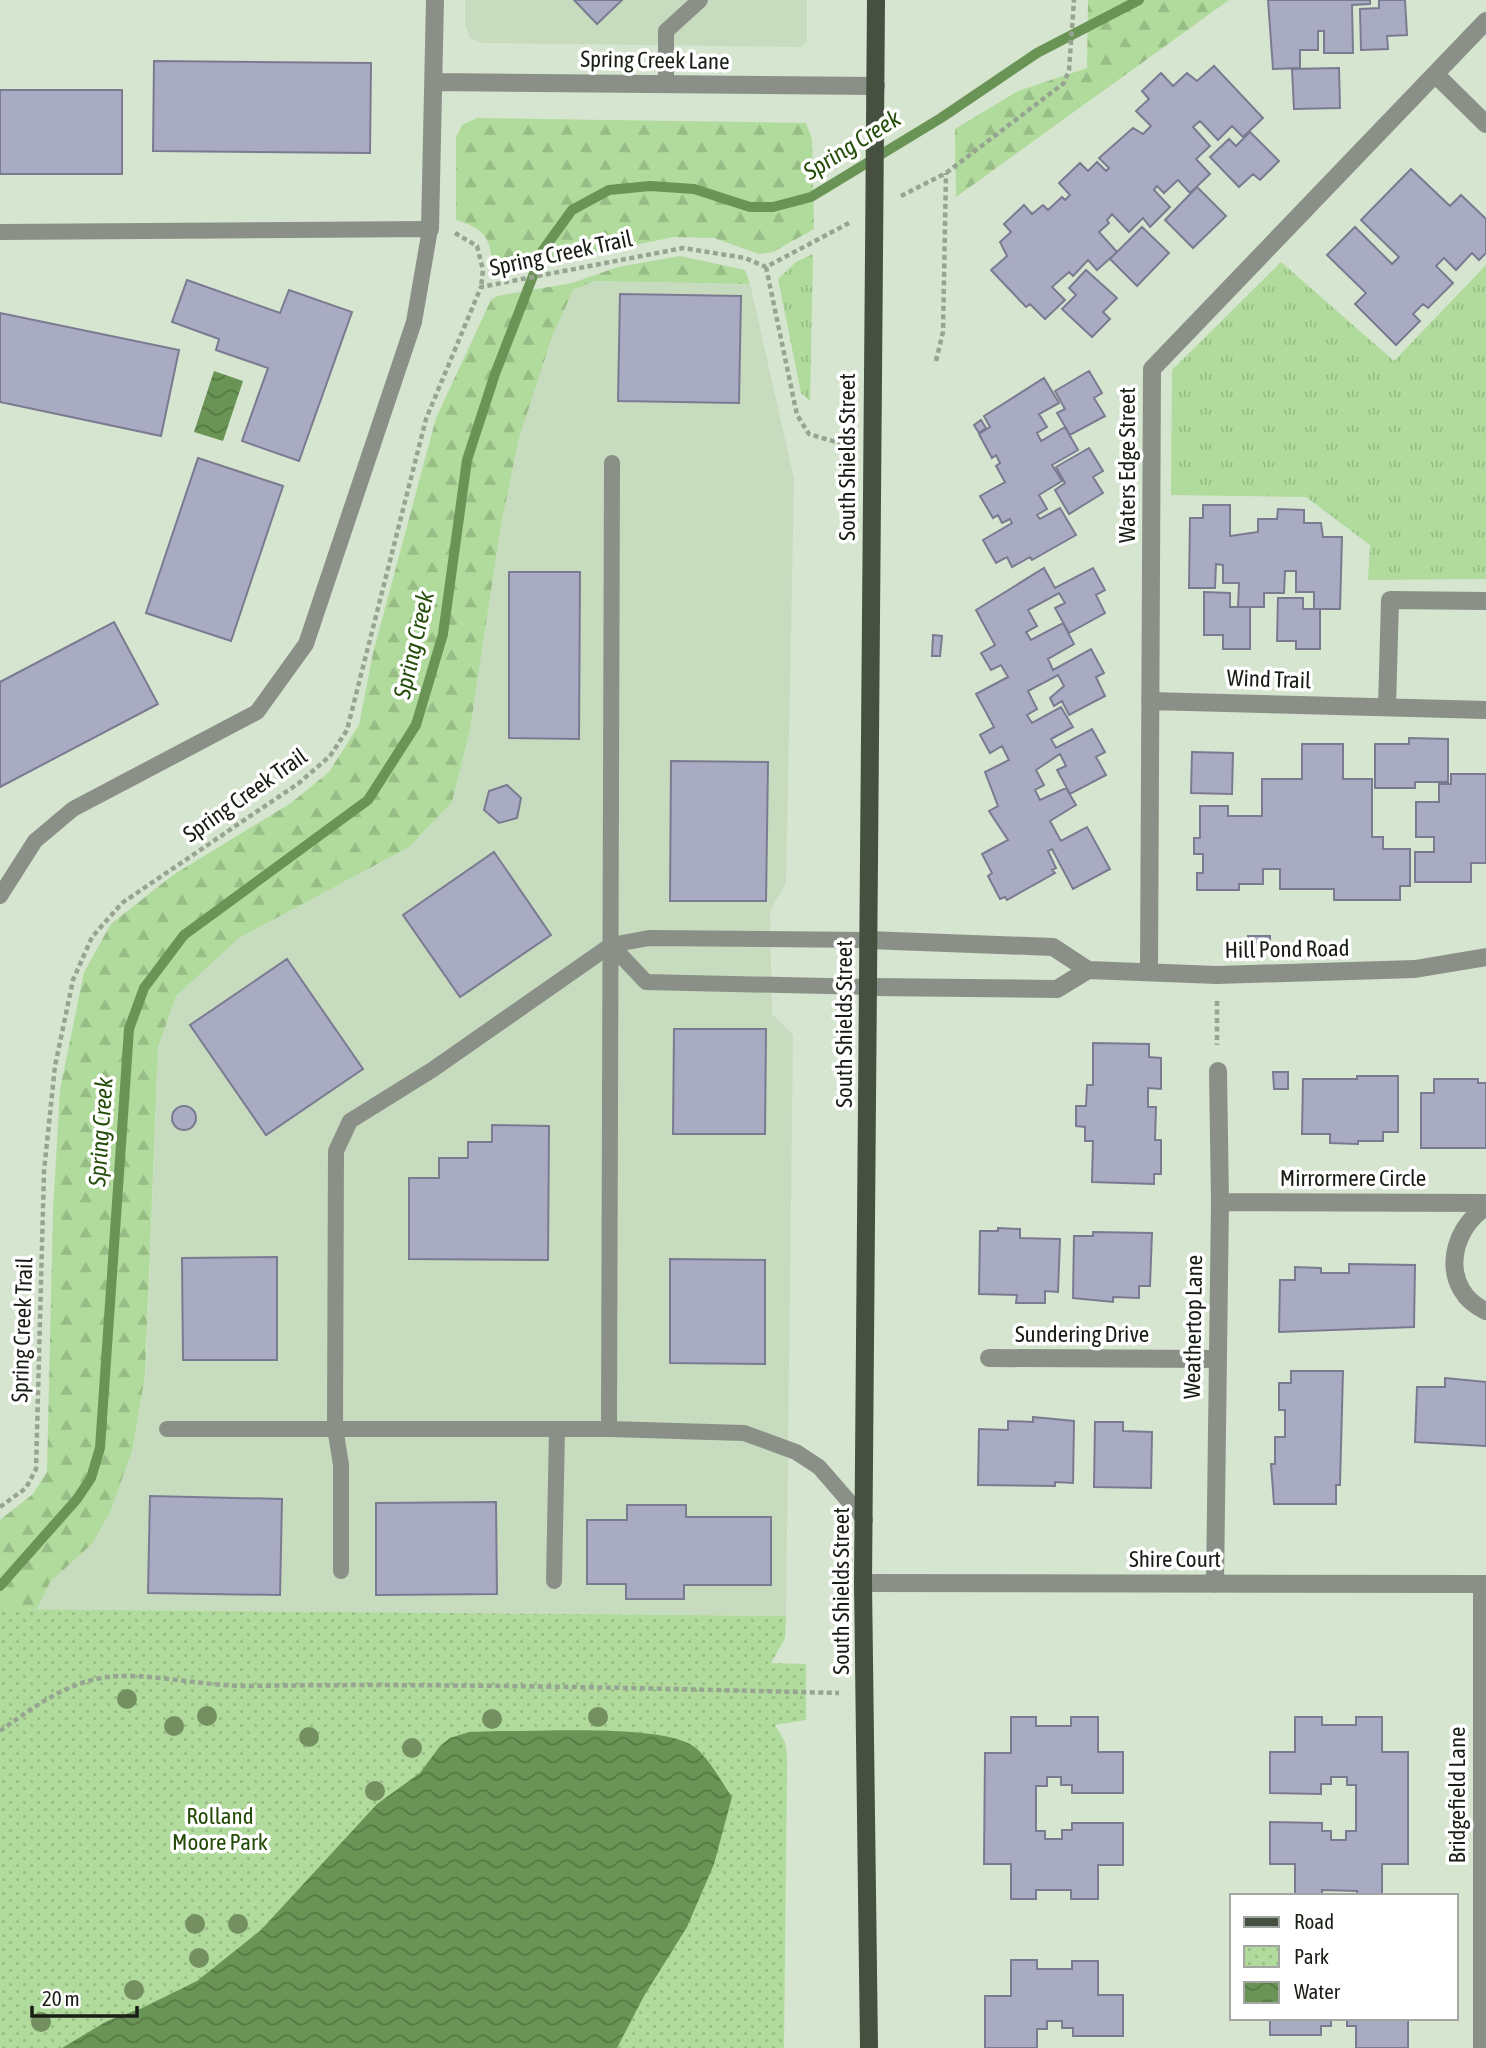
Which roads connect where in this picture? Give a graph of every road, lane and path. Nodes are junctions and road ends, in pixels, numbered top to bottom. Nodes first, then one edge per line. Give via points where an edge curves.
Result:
1 (435, 0) edge
2 (700, 0) edge
3 (877, 0) edge
4 (1074, 0) edge
5 (1486, 21) edge
6 (1436, 74) junction
7 (434, 82) junction
8 (666, 85) junction
9 (876, 86) junction
10 (1486, 124) edge
11 (430, 229) junction
12 (0, 232) edge
13 (809, 244) dead end
14 (766, 267) junction
15 (481, 287) junction
16 (936, 361) dead end
17 (815, 435) dead end
18 (612, 463) dead end
19 (1486, 601) edge
20 (1150, 701) junction
21 (1387, 707) junction
22 (1486, 710) edge
23 (0, 896) edge
24 (868, 940) junction
25 (611, 944) junction
26 (1486, 957) edge
27 (1088, 970) junction
28 (1149, 971) junction
29 (1217, 975) junction
30 (870, 987) junction
31 (1217, 1070) joint
32 (1220, 1202) junction
33 (1486, 1205) edge
34 (1486, 1311) edge
35 (989, 1358) dead end
36 (1217, 1359) junction
37 (335, 1427) junction
38 (167, 1429) dead end
39 (556, 1429) junction
40 (609, 1429) junction
41 (0, 1507) edge
42 (865, 1520) junction
43 (341, 1572) dead end
44 (554, 1581) dead end
45 (863, 1583) junction
46 (1215, 1584) junction
47 (1484, 1585) edge
48 (865, 1694) junction
49 (0, 1731) edge
50 (869, 2048) edge
51 (1482, 2048) edge

1 - 7 street
2 - 8 lane via 666,31
3 - 9 main road, South Shields Street
4 - 16 path via 1069,70 1056,90 946,173 943,332
5 - 6 street, Waters Edge Street
6 - 10 street
6 - 20 street, Waters Edge Street via 1152,369
7 - 8 street, Spring Creek Lane
7 - 11 street
8 - 9 street, Spring Creek Lane
9 - 24 main road, South Shields Street, bridge
11 - 12 lane
11 - 15 path via 460,234 477,246 483,270
11 - 23 lane via 414,322 306,644 257,712 73,809 35,841
13 - 14 path
14 - 15 path, Spring Creek Trail via 745,258 683,248
14 - 17 path via 797,415 809,434
15 - 41 path, Spring Creek Trail via 426,419 347,730 330,756 299,783 121,902 92,937 73,980 55,1066 44,1171 36,1469 26,1488
18 - 25 lane
19 - 21 street via 1390,600
20 - 21 street, Wind Trail
20 - 28 street, Waters Edge Street
21 - 22 street, Wind Trail
24 - 25 lane via 649,938
24 - 27 street via 1053,947
24 - 30 main road, South Shields Street
25 - 30 lane via 646,982
25 - 37 lane via 432,1070 350,1121 336,1151
25 - 40 lane
26 - 29 street, Hill Pond Road via 1415,969
27 - 28 street, Hill Pond Road
27 - 30 street via 1057,989
28 - 29 street, Hill Pond Road
29 - 31 path
30 - 42 main road, South Shields Street
31 - 32 street, Weathertop Lane
32 - 33 street, Mirrormere Circle
32 - 36 street, Weathertop Lane
33 - 34 street, Mirrormere Circle via 1461,1230 1455,1269 1462,1291
35 - 36 street, Sundering Drive
36 - 46 street, Weathertop Lane
37 - 38 lane
37 - 39 lane
37 - 43 lane via 341,1465
39 - 40 lane
39 - 44 lane
40 - 42 lane via 744,1433 796,1452 819,1467
42 - 45 main road, South Shields Street
45 - 46 street, Shire Court
45 - 48 main road, South Shields Street
46 - 47 street, Shire Court
47 - 51 street, Bridgefield Lane
48 - 49 path via 545,1686 242,1686 110,1676 51,1695
48 - 50 main road, South Shields Street

